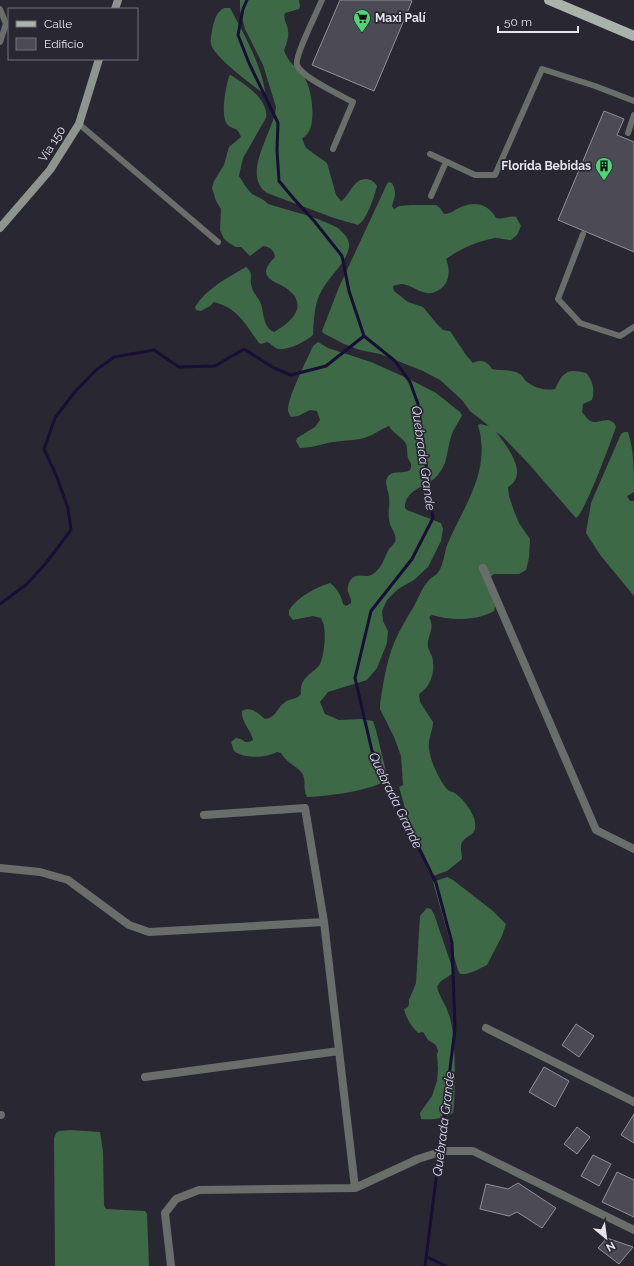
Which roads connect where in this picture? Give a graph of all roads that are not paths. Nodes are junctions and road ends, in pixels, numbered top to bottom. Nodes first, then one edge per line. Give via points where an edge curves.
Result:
1 (322, 0) edge
2 (548, 0) edge
3 (0, 9) edge
4 (634, 36) edge
5 (0, 42) edge
6 (99, 60) edge
7 (634, 101) edge
8 (634, 115) edge
9 (79, 124) junction
10 (628, 133) dead end
11 (334, 149) dead end
12 (430, 154) dead end
13 (446, 162) junction
14 (432, 196) dead end
15 (0, 228) edge
16 (582, 234) dead end
17 (218, 242) dead end
18 (634, 327) edge
19 (483, 568) dead end
20 (204, 814) dead end
21 (634, 849) edge
22 (0, 868) edge
23 (324, 922) junction
24 (486, 1028) dead end
25 (339, 1051) junction
26 (145, 1077) dead end
27 (634, 1102) edge
28 (355, 1188) junction
29 (634, 1230) edge
30 (171, 1266) edge

1 - 11 lane via 296,62 297,67 305,75 353,102
2 - 4 main road
3 - 5 lane via 6,24
6 - 9 main road, Vía 150
7 - 13 lane via 542,69 495,175 475,176
8 - 10 lane
9 - 15 main road, Vía 150 via 50,170
9 - 17 lane
12 - 13 lane
13 - 14 lane
16 - 18 lane via 558,299 580,323 620,336
19 - 21 street via 596,830
20 - 23 street via 305,808
22 - 23 street via 40,872 68,880 129,925 149,932
23 - 25 street
24 - 27 street
25 - 26 street
25 - 28 street
28 - 29 street via 418,1159 443,1151 473,1151
28 - 30 street via 199,1190 176,1198 165,1213

